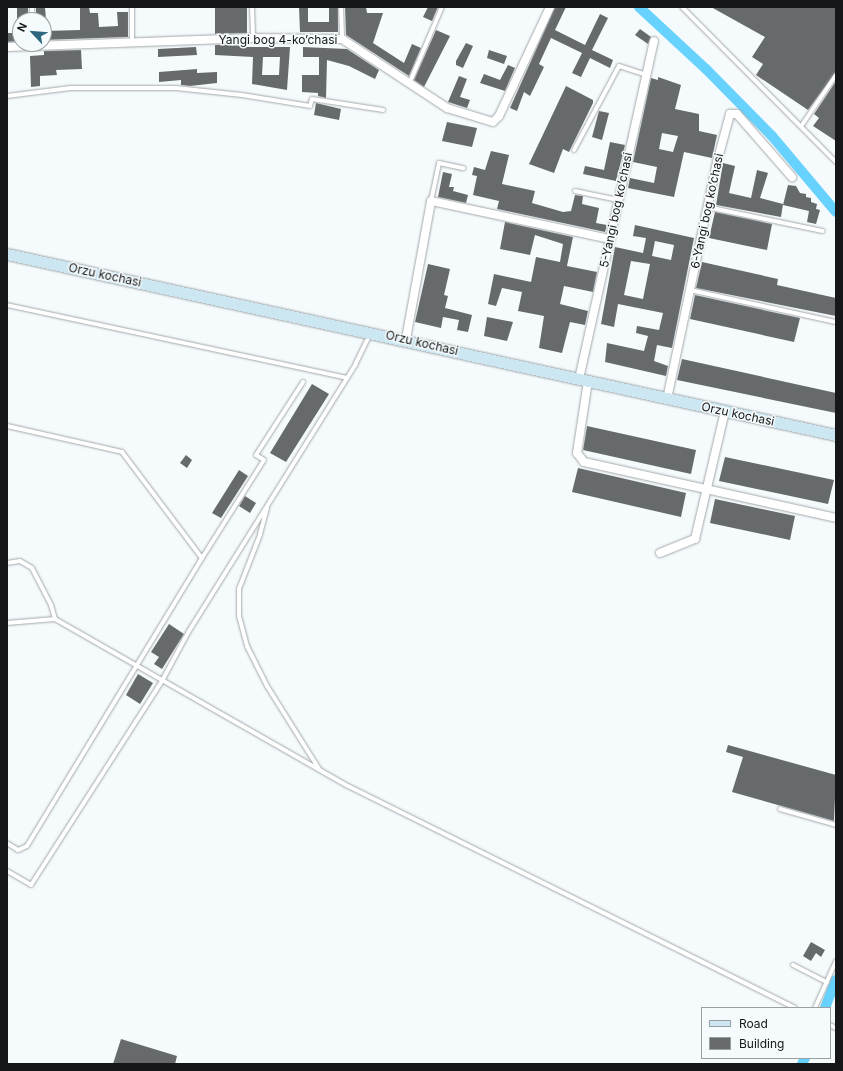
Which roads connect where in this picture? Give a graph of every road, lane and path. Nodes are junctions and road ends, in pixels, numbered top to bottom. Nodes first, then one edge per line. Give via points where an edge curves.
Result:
1 (132, 7) edge
2 (252, 7) edge
3 (341, 7) edge
4 (442, 7) edge
5 (550, 7) edge
6 (682, 7) edge
7 (253, 38) junction
8 (342, 39) junction
9 (654, 41) dead end
10 (132, 44) junction
11 (52, 45) edge
12 (647, 75) junction
13 (836, 75) edge
14 (409, 84) junction
15 (7, 96) edge
16 (383, 110) dead end
17 (802, 125) junction
18 (574, 150) dead end
19 (836, 162) edge
20 (463, 168) dead end
21 (792, 177) dead end
22 (575, 191) dead end
23 (618, 200) junction
24 (431, 201) junction
25 (707, 207) junction
26 (823, 231) dead end
27 (610, 239) junction
28 (7, 254) edge
29 (690, 290) junction
30 (7, 305) edge
31 (836, 322) edge
32 (371, 331) junction
33 (406, 339) junction
34 (347, 378) junction
35 (583, 380) junction
36 (303, 382) dead end
37 (667, 399) junction
38 (725, 411) junction
39 (7, 426) edge
40 (836, 436) edge
41 (709, 490) junction
42 (268, 505) junction
43 (836, 518) edge
44 (660, 553) dead end
45 (202, 558) junction
46 (7, 563) edge
47 (55, 619) junction
48 (7, 623) edge
49 (136, 664) junction
50 (163, 679) junction
51 (319, 770) junction
52 (780, 809) dead end
53 (836, 826) edge
54 (7, 843) edge
55 (7, 871) edge
56 (836, 961) edge
57 (793, 965) dead end
58 (827, 982) junction
59 (793, 1007) edge
60 (815, 1007) edge

1 - 10 lane
2 - 7 lane
3 - 8 lane
4 - 14 lane
5 - 14 street, Yangi bog 4-koʼchasi via 499,116 493,122 446,108
6 - 17 lane
7 - 8 street, Yangi bog 4-koʼchasi
7 - 10 street, Yangi bog 4-koʼchasi
8 - 14 street, Yangi bog 4-koʼchasi
9 - 12 street, 5-Yangi bog koʼchasi
10 - 11 street, Yangi bog 4-koʼchasi
12 - 18 lane via 619,66
12 - 23 street, 5-Yangi bog koʼchasi
13 - 17 lane
15 - 16 lane via 71,88 176,88 310,106 312,99
17 - 19 lane
20 - 24 lane via 439,163
21 - 25 street, 6-Yangi bog koʼchasi via 736,114 730,114
22 - 23 lane
23 - 27 street, 5-Yangi bog koʼchasi
24 - 27 street
24 - 33 street
25 - 26 lane
25 - 29 street, 6-Yangi bog koʼchasi
27 - 35 street, 5-Yangi bog koʼchasi
28 - 32 main road, Orzu kochasi
29 - 31 lane
29 - 37 street, 6-Yangi bog koʼchasi
30 - 34 lane
32 - 33 main road, Orzu kochasi
32 - 34 lane
33 - 35 main road, Orzu kochasi
34 - 42 lane
35 - 37 main road, Orzu kochasi
35 - 41 street, 5-Yangi bog koʼchasi via 577,453 584,462
36 - 45 lane via 256,454 264,460
37 - 38 main road, Orzu kochasi
38 - 40 main road, Orzu kochasi
38 - 41 street
39 - 45 lane via 122,452
41 - 43 street, 5-Yangi bog koʼchasi
41 - 44 street via 695,539
42 - 50 lane via 188,630
42 - 51 lane via 260,535 239,589 239,616 247,646 267,686
45 - 49 lane
46 - 47 lane via 20,561 32,568 52,605
47 - 48 lane
47 - 49 lane
49 - 50 lane
49 - 54 lane via 27,846 18,850
50 - 51 lane
50 - 55 lane via 31,885
51 - 59 lane
52 - 53 lane
56 - 58 lane
57 - 58 lane
58 - 60 lane

